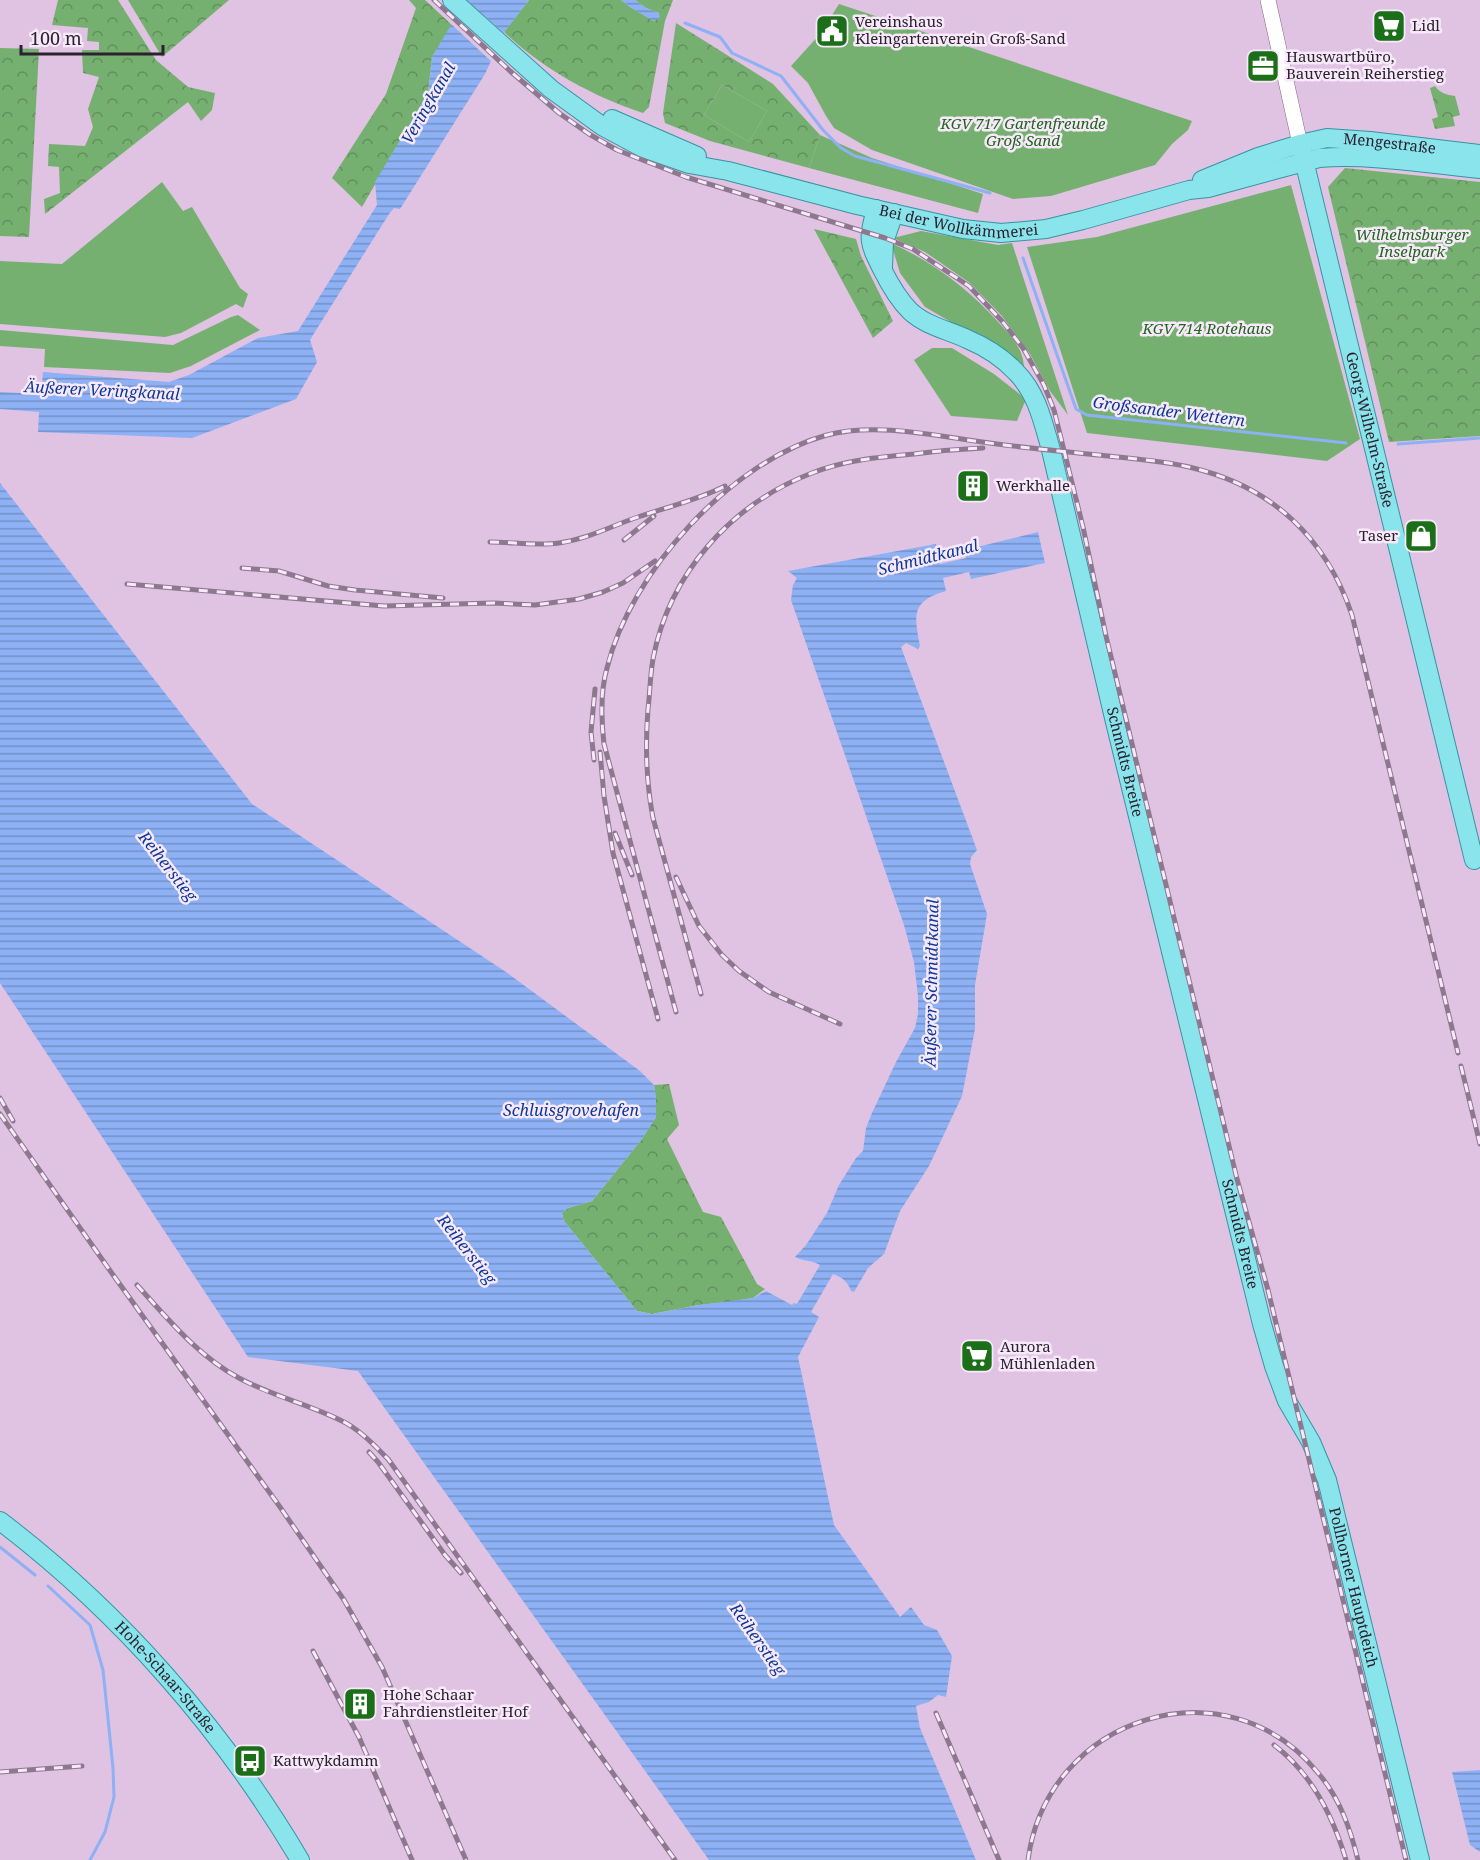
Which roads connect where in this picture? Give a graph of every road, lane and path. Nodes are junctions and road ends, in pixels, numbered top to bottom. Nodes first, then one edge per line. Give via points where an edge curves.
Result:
1 (452, 0) edge
2 (1268, 0) edge
3 (1303, 152) junction
4 (1480, 154) edge
5 (1480, 169) edge
6 (876, 209) junction
7 (894, 213) junction
8 (883, 270) junction
9 (1474, 860) dead end
10 (1262, 1324) joint
11 (0, 1521) edge
12 (300, 1860) edge
13 (1420, 1860) edge

1 - 6 main road, Bei der Wollkämmerei via 571,104 728,171
2 - 3 street, Georg-Wilhelm-Straße
3 - 4 main road, Mengestraße via 1332,138
3 - 5 main road, Mengestraße
3 - 7 main road, Bei der Wollkämmerei via 1234,166 1189,190 1028,232 963,230
3 - 9 main road, Georg-Wilhelm-Straße
6 - 7 main road, Bei der Wollkämmerei
6 - 8 main road, Schmidts Breite via 870,240
7 - 8 main road via 884,242
8 - 10 main road, Schmidts Breite via 891,286 917,316 984,346 1009,365 1029,388 1040,411
10 - 13 main road, Pollhorner Hauptdeich via 1287,1401 1328,1480
11 - 12 main road, Hohe-Schaar-Straße via 81,1590 175,1686 248,1780

